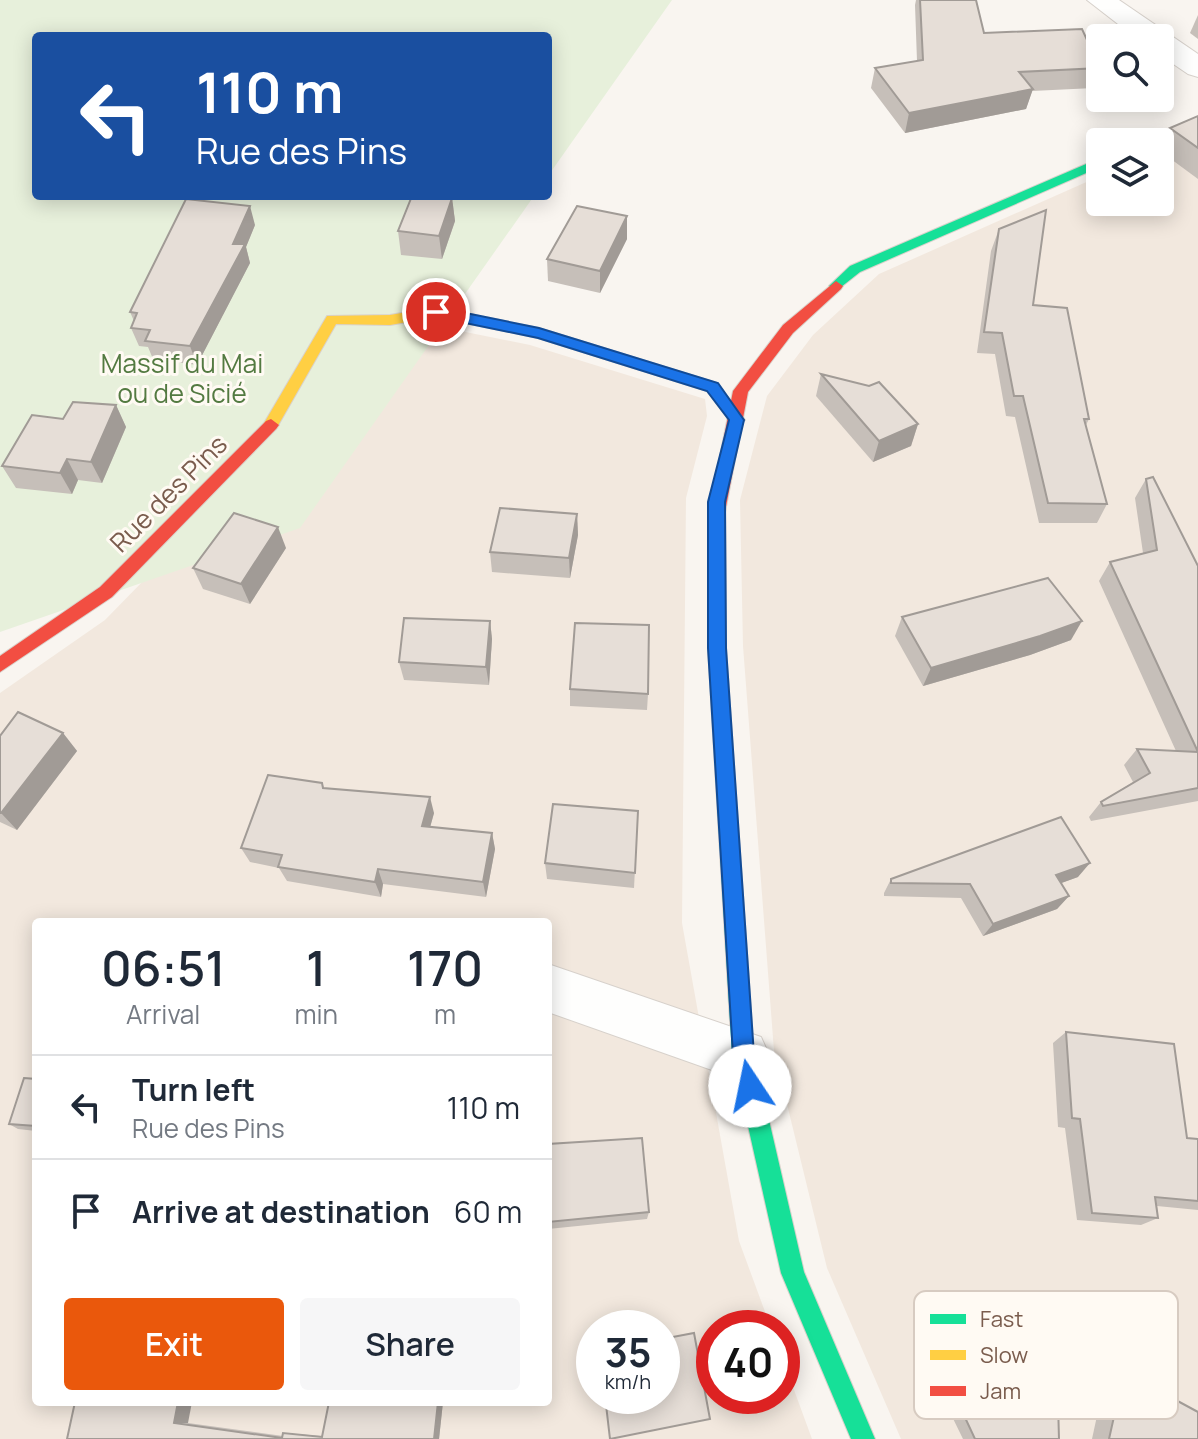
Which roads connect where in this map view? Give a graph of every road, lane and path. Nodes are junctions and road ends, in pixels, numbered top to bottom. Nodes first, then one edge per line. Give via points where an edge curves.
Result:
1 (1101, 0) edge
2 (1135, 24) edge
3 (1174, 51) edge
4 (1198, 68) edge
5 (1198, 121) edge
6 (1174, 131) edge
7 (1086, 168) edge
8 (737, 420) junction
9 (0, 665) edge
10 (552, 989) edge
11 (743, 1055) junction
12 (863, 1439) edge

1 - 2 street
3 - 4 street
5 - 6 street
7 - 8 street via 855,269 788,329 741,391
8 - 9 street, Rue des Pins via 712,387 539,333 436,312 390,320 332,319 271,425 106,592
8 - 11 street via 717,502 717,648
10 - 11 street
11 - 12 street via 793,1273

